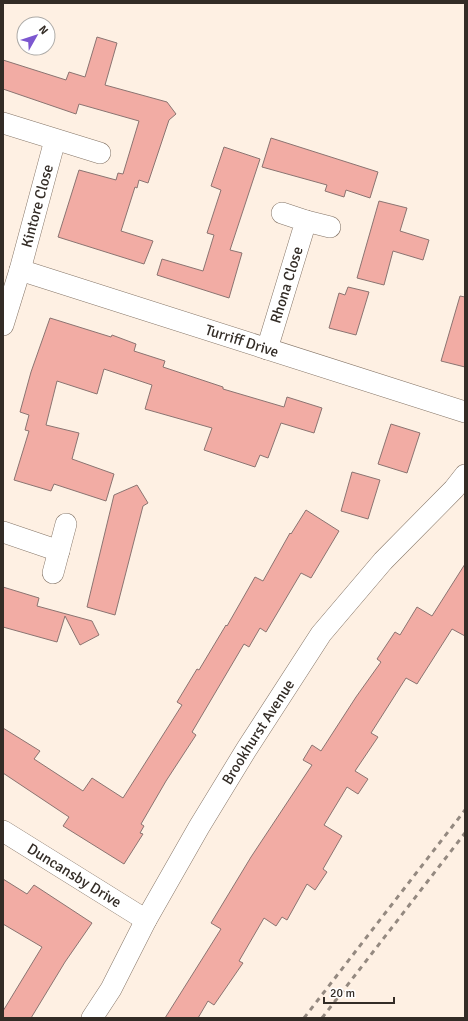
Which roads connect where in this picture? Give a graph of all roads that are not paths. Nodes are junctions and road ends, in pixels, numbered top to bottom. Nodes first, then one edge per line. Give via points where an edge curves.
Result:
1 (3, 123) edge
2 (55, 140) junction
3 (100, 153) dead end
4 (282, 213) dead end
5 (306, 221) junction
6 (330, 227) dead end
7 (20, 270) junction
8 (3, 325) edge
9 (267, 349) junction
10 (465, 412) edge
11 (465, 475) edge
12 (66, 524) dead end
13 (3, 532) edge
14 (59, 551) junction
15 (54, 573) dead end
16 (3, 831) edge
17 (146, 920) junction
18 (92, 1018) edge

1 - 2 street
2 - 3 street
2 - 7 street, Kintore Close
4 - 5 street
5 - 6 street
5 - 9 street, Rhona Close
7 - 8 street
7 - 9 street, Turriff Drive
9 - 10 street, Turriff Drive
11 - 17 street, Brookhurst Avenue via 383,561 321,634 234,769
12 - 14 street
13 - 14 street
14 - 15 street
16 - 17 street, Duncansby Drive
17 - 18 street, Brookhurst Avenue via 111,989

